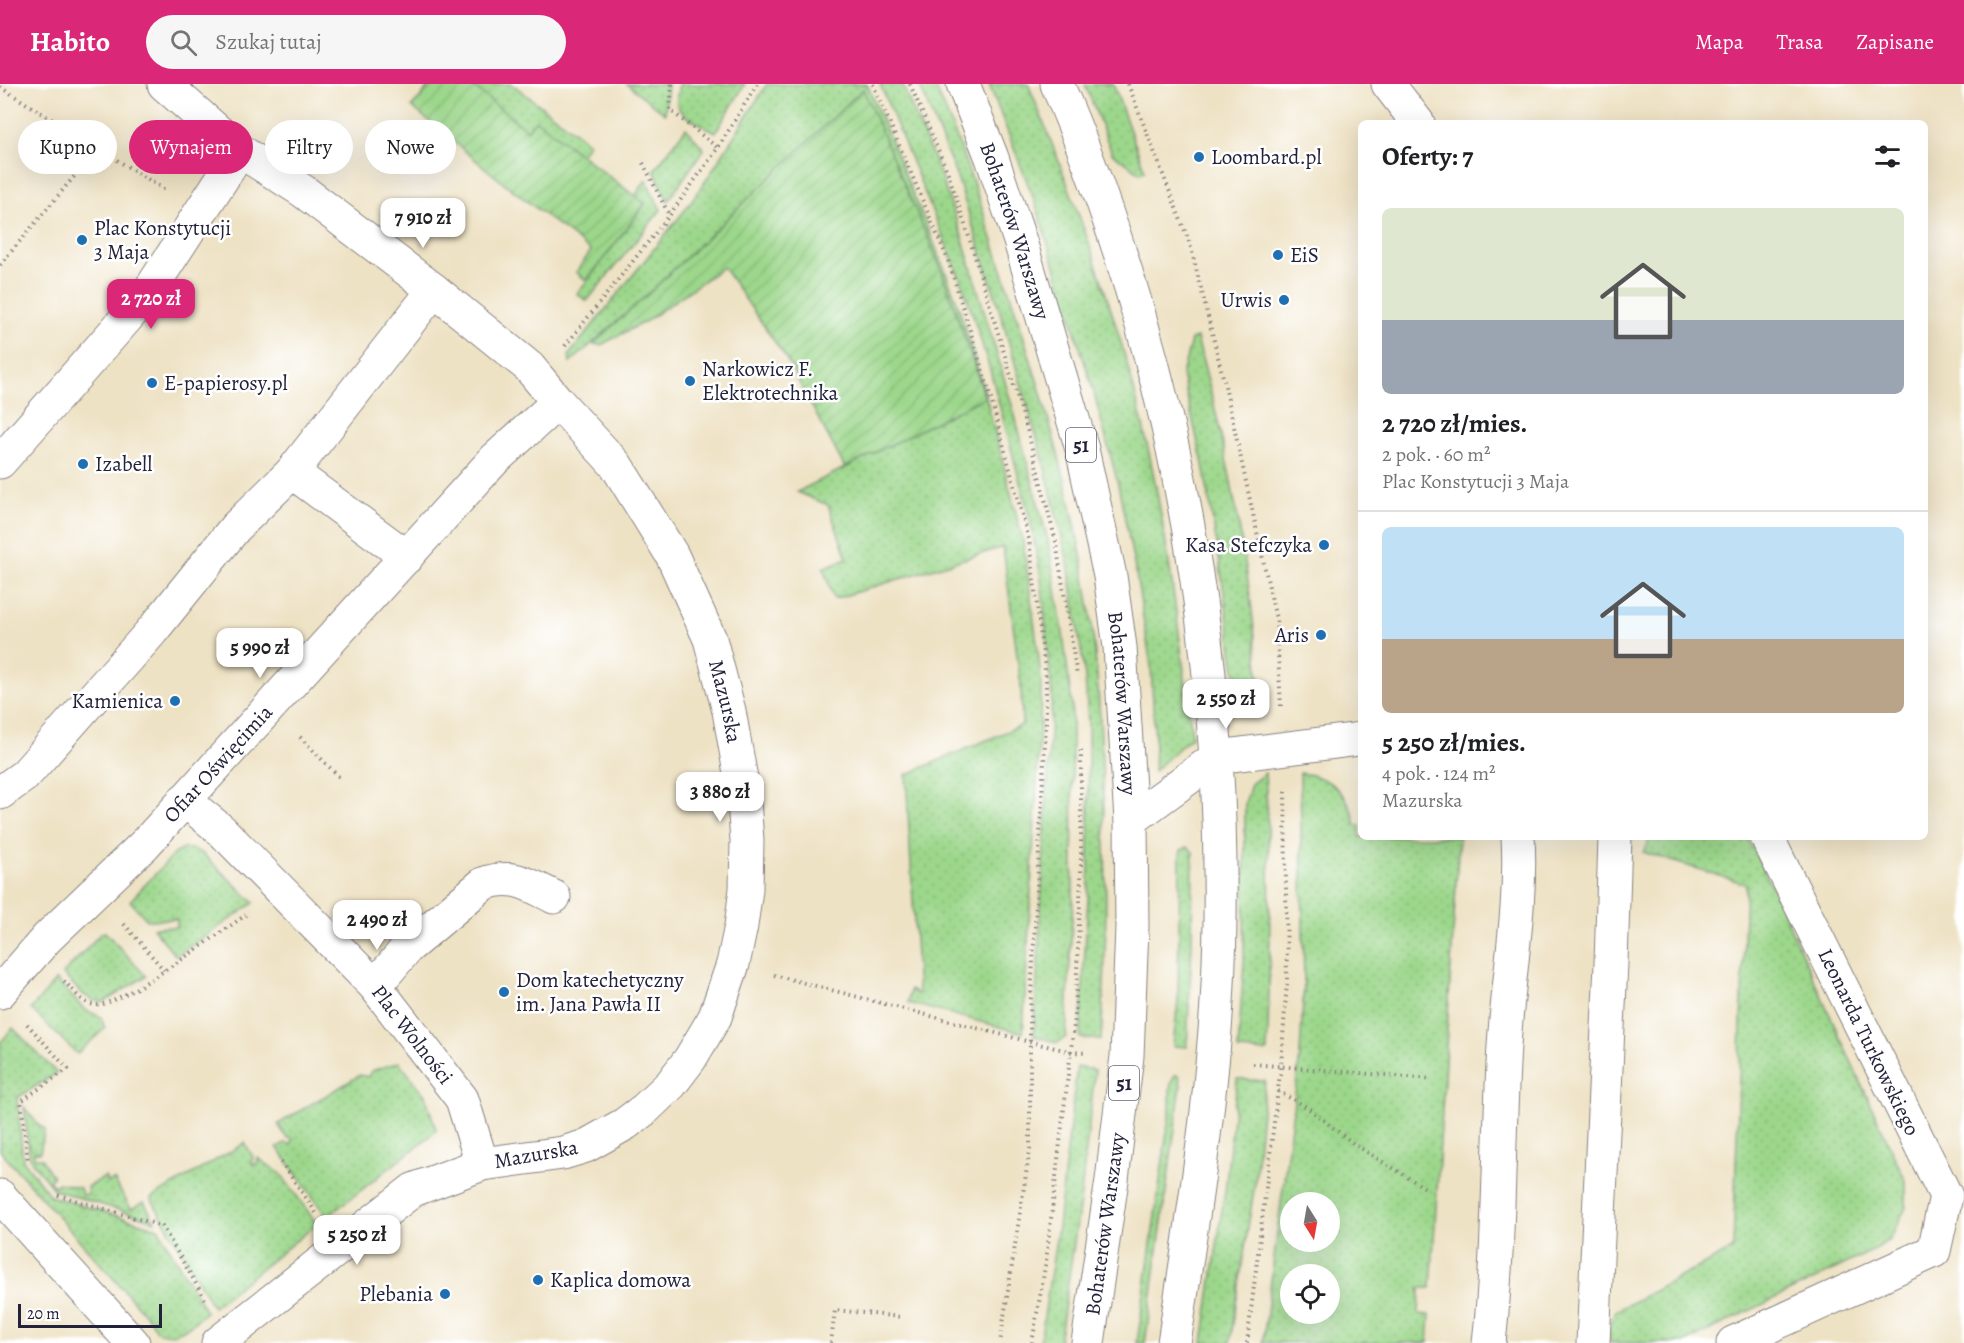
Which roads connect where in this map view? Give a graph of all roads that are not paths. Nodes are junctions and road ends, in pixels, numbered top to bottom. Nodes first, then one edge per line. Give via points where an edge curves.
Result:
1 (164, 84) edge
2 (963, 84) edge
3 (1057, 84) edge
4 (1388, 84) edge
5 (205, 120) edge
6 (1416, 120) edge
7 (253, 159) edge
8 (225, 174) edge
9 (434, 290) junction
10 (558, 402) junction
11 (0, 462) edge
12 (292, 472) junction
13 (407, 557) junction
14 (1358, 739) edge
15 (1217, 757) junction
16 (0, 793) edge
17 (184, 800) junction
18 (1131, 820) junction
19 (1518, 840) edge
20 (1615, 840) edge
21 (1768, 840) edge
22 (554, 897) dead end
23 (375, 986) junction
24 (0, 992) edge
25 (482, 1164) junction
26 (0, 1196) edge
27 (133, 1343) edge
28 (218, 1343) edge
29 (1088, 1343) edge
30 (1174, 1343) edge
31 (1489, 1343) edge
32 (1593, 1343) edge
33 (1733, 1343) edge

1 - 5 street
2 - 18 street, Bohaterów Warszawy / 51 via 1020,240 1082,449 1103,536 1120,647
3 - 15 street via 1103,201 1161,395 1201,604
4 - 6 street
7 - 9 street, Mazurska via 303,191
8 - 11 street via 146,296
9 - 10 street, Mazurska via 529,367
9 - 12 street
10 - 13 street, Ofiar Oświęcimia via 494,460
10 - 25 street, Mazurska via 616,465 672,555 710,639 729,711 743,790 746,889 733,964 715,1017 670,1084 645,1109 606,1136 571,1151
12 - 13 street
12 - 16 street via 235,528 152,631 25,775
13 - 17 street, Ofiar Oświęcimia
14 - 15 street
15 - 18 street
15 - 30 street via 1220,921 1212,1062
17 - 23 street, Plac Wolności via 221,830
17 - 24 street, Ofiar Oświęcimia via 145,844 47,938
18 - 29 street, Bohaterów Warszawy / 51 via 1127,1056
19 - 31 street via 1520,870 1504,1047 1496,1282
20 - 32 street
21 - 33 street, Leonarda Turkowskiego via 1946,1196 1934,1251
22 - 23 street via 514,879 483,884 407,948
23 - 25 street, Plac Wolności via 462,1098
25 - 28 street, Mazurska via 413,1190
26 - 27 street

